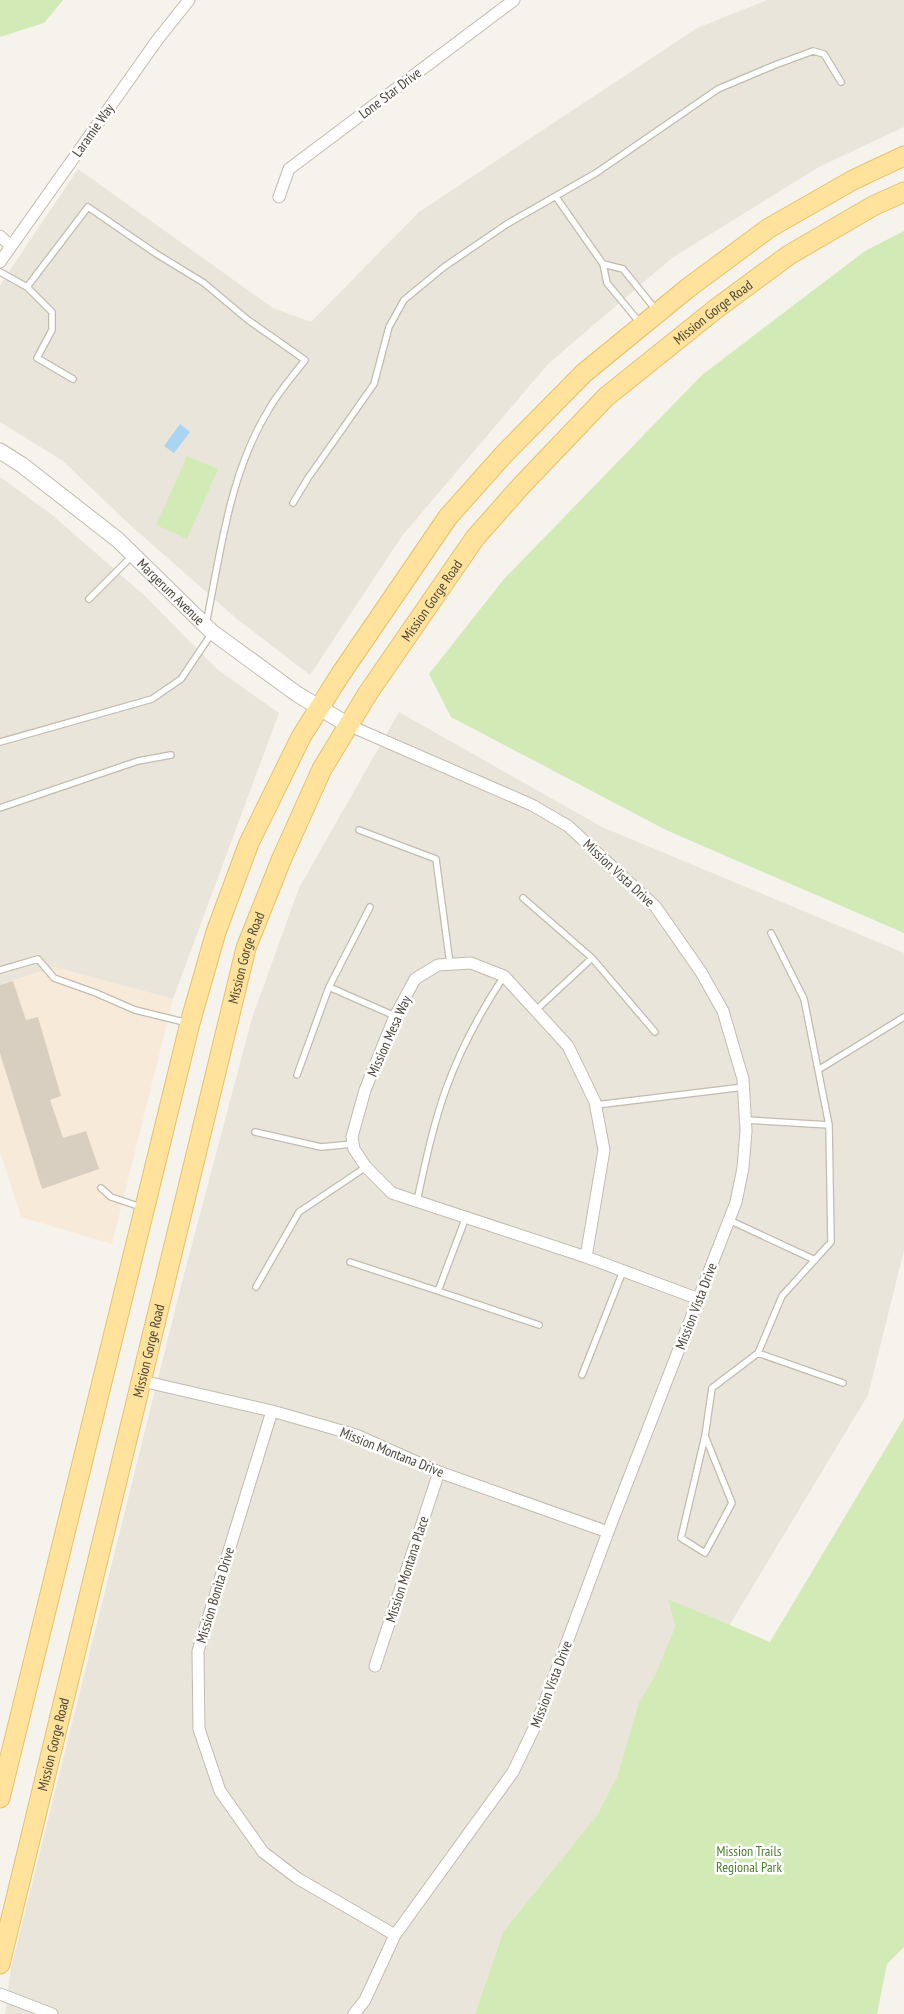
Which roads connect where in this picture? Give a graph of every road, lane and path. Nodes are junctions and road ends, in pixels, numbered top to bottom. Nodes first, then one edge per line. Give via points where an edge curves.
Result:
1 (189, 0) edge
2 (514, 0) edge
3 (841, 82) dead end
4 (904, 156) edge
5 (904, 192) edge
6 (279, 196) dead end
7 (556, 197) junction
8 (0, 236) edge
9 (10, 246) junction
10 (0, 262) edge
11 (603, 264) junction
12 (0, 272) edge
13 (27, 286) junction
14 (658, 313) junction
15 (642, 326) junction
16 (73, 379) dead end
17 (0, 451) edge
18 (293, 503) dead end
19 (133, 555) junction
20 (89, 600) dead end
21 (209, 629) junction
22 (319, 708) junction
23 (348, 725) junction
24 (0, 742) edge
25 (171, 755) dead end
26 (0, 808) edge
27 (359, 830) dead end
28 (523, 898) dead end
29 (370, 908) dead end
30 (771, 933) dead end
31 (592, 958) junction
32 (450, 964) junction
33 (0, 970) edge
34 (504, 976) junction
35 (329, 987) junction
36 (535, 1010) junction
37 (395, 1016) junction
38 (904, 1017) edge
39 (190, 1023) junction
40 (655, 1032) dead end
41 (818, 1070) junction
42 (297, 1075) dead end
43 (744, 1087) junction
44 (596, 1105) junction
45 (746, 1120) junction
46 (829, 1124) junction
47 (255, 1132) dead end
48 (353, 1144) junction
49 (366, 1168) junction
50 (101, 1188) dead end
51 (416, 1201) junction
52 (145, 1208) junction
53 (466, 1217) junction
54 (729, 1220) junction
55 (586, 1257) junction
56 (815, 1260) junction
57 (350, 1262) dead end
58 (623, 1271) junction
59 (256, 1287) dead end
60 (438, 1291) junction
61 (700, 1299) junction
62 (538, 1325) dead end
63 (758, 1353) junction
64 (582, 1375) dead end
65 (142, 1381) junction
66 (843, 1383) dead end
67 (272, 1411) junction
68 (704, 1436) junction
69 (439, 1472) junction
70 (608, 1532) junction
71 (375, 1666) dead end
72 (0, 1798) edge
73 (395, 1935) junction
74 (0, 1964) edge
75 (0, 1994) edge
76 (52, 2014) edge
77 (354, 2014) edge

1 - 9 street, Laramie Way
2 - 6 street, Lone Star Drive via 289,168
3 - 7 lane via 824,54 813,51 775,65 718,89
4 - 14 main road via 853,180 769,228
5 - 23 main road, Mission Gorge Road via 873,206 789,255 606,397 475,538
7 - 11 lane
7 - 18 lane via 507,224 444,267 404,300 389,327 374,384
8 - 9 street
9 - 10 street, Laramie Way
11 - 14 lane via 622,269
11 - 15 lane via 607,283
12 - 13 lane
13 - 16 lane via 52,312 52,330 37,358
13 - 21 lane via 88,207 204,284 305,360 269,408 244,457 226,514
14 - 15 main road
15 - 22 main road via 584,373 505,453 448,517
17 - 19 street, Margerum Avenue via 118,540
19 - 20 lane
19 - 21 street, Margerum Avenue
21 - 22 street, Margerum Avenue
21 - 24 lane via 180,679 152,699
22 - 23 street, Margerum Avenue
22 - 39 main road via 301,737 249,843 216,932
23 - 43 street, Mission Vista Drive via 532,805 568,826 598,852 656,906 701,972 723,1011
23 - 65 main road, Mission Gorge Road via 318,778 246,948
25 - 26 lane via 138,761
27 - 32 lane via 436,859
28 - 31 lane
29 - 35 lane
30 - 41 lane via 804,999
31 - 36 lane
31 - 40 lane
32 - 34 street, Mission Mesa Way via 471,963
32 - 37 street, Mission Mesa Way via 438,965 415,979
33 - 39 lane via 38,959 54,978 135,1010
34 - 36 street, Mission Mesa Way
34 - 51 lane via 482,1009 446,1089
35 - 37 lane
35 - 42 lane
36 - 44 street, Mission Mesa Way via 568,1046
37 - 48 street, Mission Mesa Way via 365,1090
38 - 41 lane
39 - 52 main road
41 - 46 lane
43 - 44 lane
43 - 45 street, Mission Vista Drive
44 - 55 street, Mission Mesa Way via 604,1150
45 - 46 lane
45 - 54 street, Mission Vista Drive via 743,1168
46 - 56 lane via 831,1242
47 - 48 lane via 321,1147
48 - 49 street
49 - 51 street via 392,1192
49 - 59 lane via 299,1212
50 - 52 lane via 111,1197
51 - 53 street
52 - 72 main road
53 - 55 street
53 - 60 lane
54 - 56 lane
54 - 61 street, Mission Vista Drive
55 - 58 street
56 - 63 lane via 782,1296
57 - 60 lane
58 - 61 street
58 - 64 lane
60 - 62 lane
61 - 70 street, Mission Vista Drive
63 - 66 lane
63 - 68 lane via 712,1388
65 - 67 street, Mission Montana Drive
65 - 74 main road, Mission Gorge Road
67 - 69 street, Mission Montana Drive via 356,1435
67 - 73 street, Mission Bonita Drive via 198,1651 199,1729 220,1792 263,1852 297,1878
68 - 68 lane via 682,1538 705,1553 732,1503
69 - 70 street, Mission Montana Drive
69 - 71 street, Mission Montana Place
70 - 73 street, Mission Vista Drive via 538,1720 513,1772
73 - 77 street, Mission Vista Drive via 365,2000
75 - 76 street

